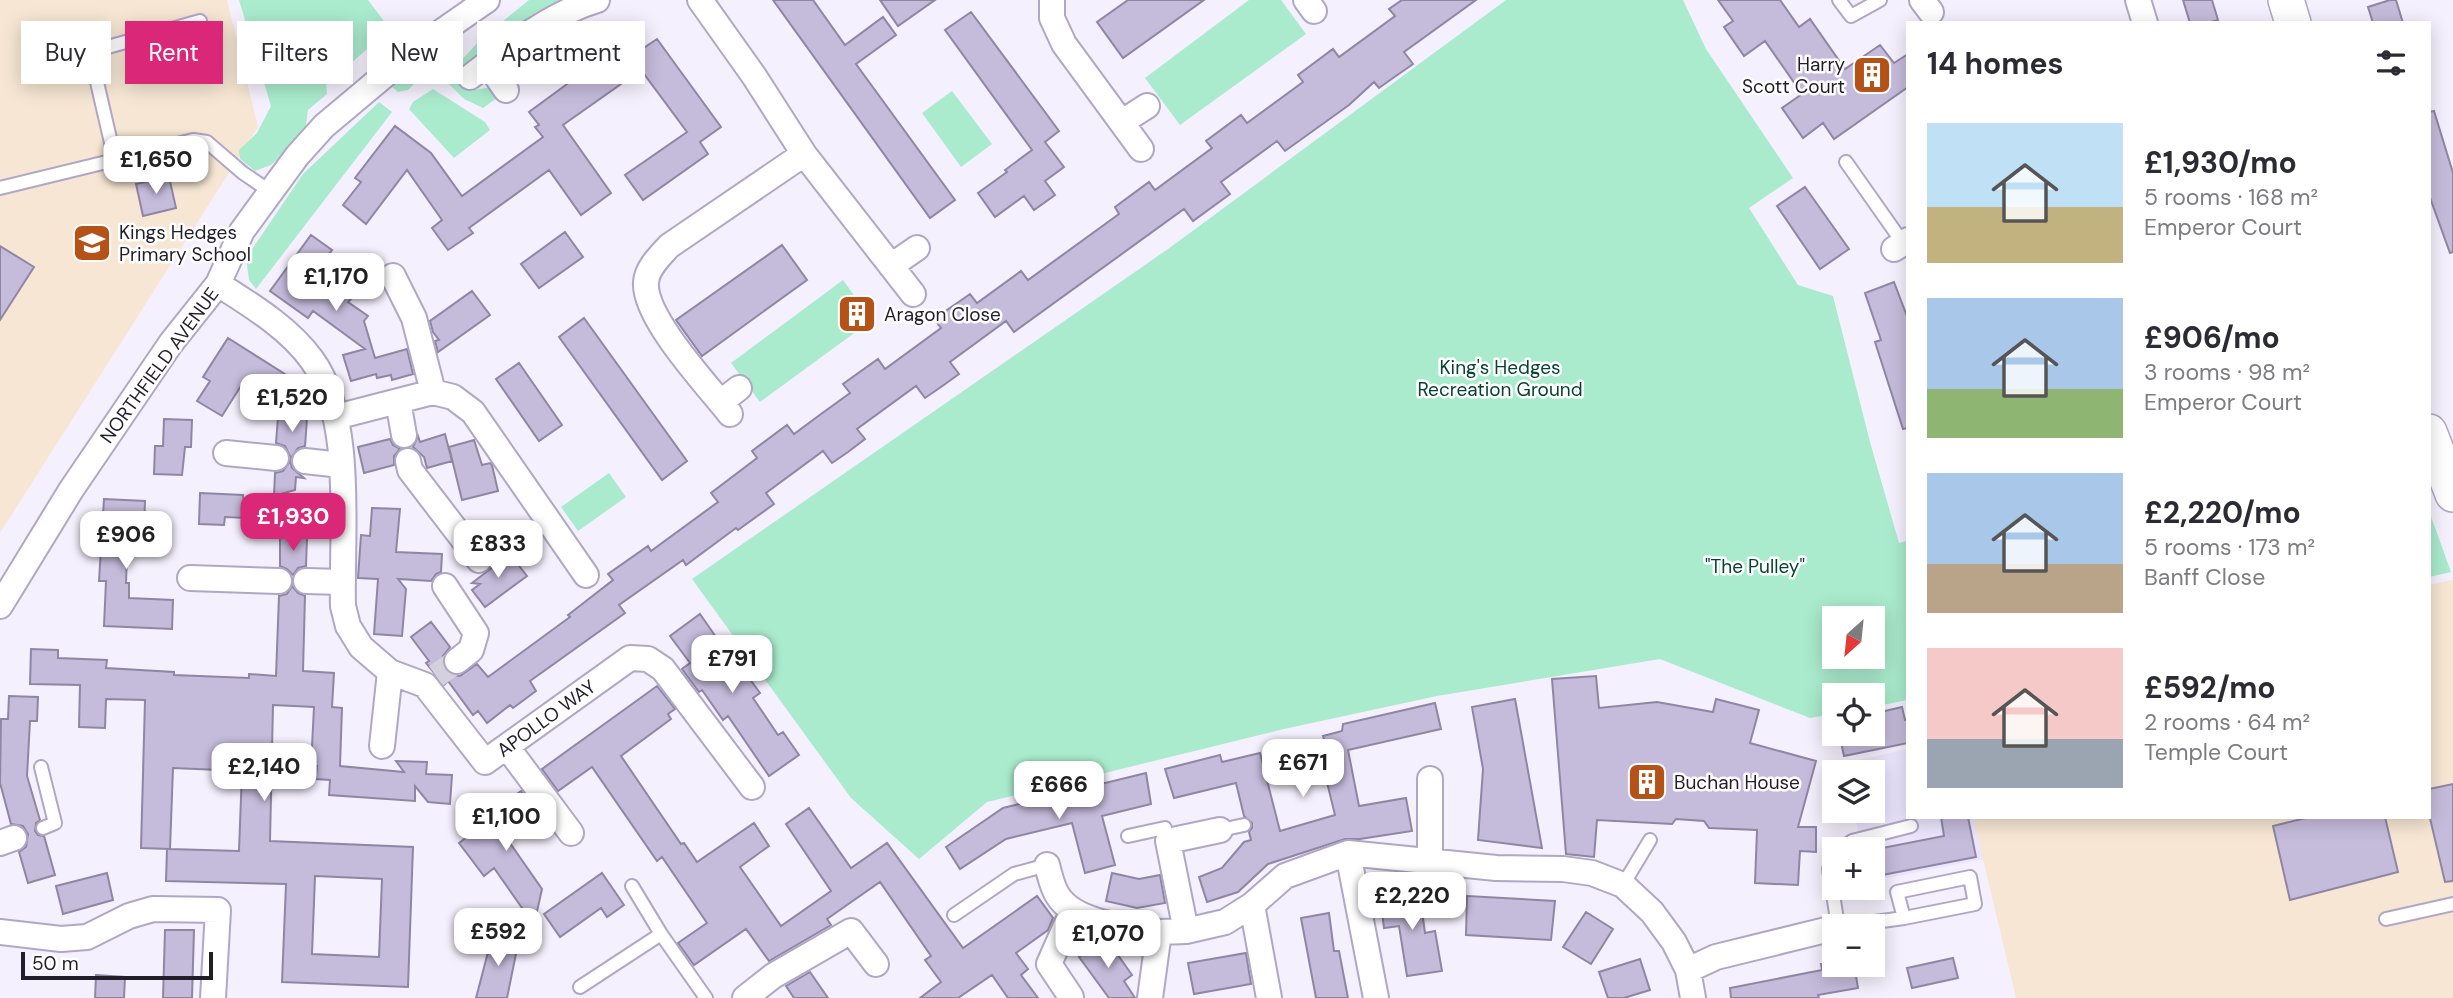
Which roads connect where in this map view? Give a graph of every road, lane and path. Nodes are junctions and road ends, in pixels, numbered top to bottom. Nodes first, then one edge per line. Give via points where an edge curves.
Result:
1 (487, 0) edge
2 (597, 0) edge
3 (700, 0) edge
4 (1052, 0) edge
5 (1839, 0) edge
6 (1880, 0) edge
7 (2138, 0) edge
8 (2286, 0) edge
9 (200, 20) dead end
10 (2144, 21) edge
11 (2292, 21) edge
12 (506, 90) dead end
13 (1147, 106) dead end
14 (1122, 122) junction
15 (1141, 149) dead end
16 (804, 154) junction
17 (115, 160) junction
18 (1846, 162) dead end
19 (0, 188) edge
20 (271, 192) junction
21 (1901, 244) edge
22 (917, 248) dead end
23 (891, 266) junction
24 (393, 276) dead end
25 (218, 284) junction
26 (913, 294) dead end
27 (433, 392) junction
28 (398, 401) junction
29 (730, 401) dead end
30 (336, 416) junction
31 (404, 435) dead end
32 (2431, 437) edge
33 (226, 453) dead end
34 (276, 458) dead end
35 (304, 461) dead end
36 (408, 461) dead end
37 (341, 464) junction
38 (2453, 494) edge
39 (479, 560) dead end
40 (586, 575) dead end
41 (190, 578) dead end
42 (279, 581) dead end
43 (306, 581) dead end
44 (342, 582) junction
45 (445, 586) dead end
46 (0, 606) edge
47 (457, 661) tunnel mouth
48 (390, 672) junction
49 (382, 747) dead end
50 (507, 747) junction
51 (41, 767) dead end
52 (1430, 779) dead end
53 (752, 787) dead end
54 (1911, 826) dead end
55 (43, 828) dead end
56 (1232, 828) dead end
57 (571, 833) dead end
58 (1128, 836) dead end
59 (1868, 837) edge
60 (1650, 840) dead end
61 (1168, 841) junction
62 (1348, 853) junction
63 (1430, 861) junction
64 (1047, 865) joint
65 (1623, 885) junction
66 (632, 886) dead end
67 (2453, 904) edge
68 (1252, 905) junction
69 (1072, 912) junction
70 (954, 915) dead end
71 (1904, 918) junction
72 (2386, 919) dead end
73 (1885, 921) edge
74 (1822, 930) edge
75 (1186, 931) junction
76 (0, 932) edge
77 (1159, 932) junction
78 (661, 934) junction
79 (876, 964) dead end
80 (1688, 970) junction
81 (580, 987) dead end
82 (1070, 997) edge
83 (213, 998) edge
84 (706, 998) edge
85 (745, 998) edge
86 (1150, 998) edge
87 (1269, 998) edge
88 (1376, 998) edge
89 (1693, 998) edge

1 - 20 street, NORTHFIELD AVENUE via 411,53 324,126
2 - 12 street via 574,7 479,70
3 - 16 street
4 - 14 street via 1052,18 1064,44
5 - 6 lane via 1851,16
7 - 10 street
8 - 11 street
9 - 17 lane via 90,52
13 - 14 street
14 - 15 street
16 - 23 street
16 - 29 street via 669,246 646,281 656,320
17 - 19 lane
17 - 20 lane via 194,139 207,142
18 - 21 lane
20 - 25 street, NORTHFIELD AVENUE via 242,231
22 - 23 street
23 - 26 street
24 - 27 street via 414,318
25 - 30 street, APOLLO WAY via 294,339 313,361
25 - 46 street, NORTHFIELD AVENUE via 170,343
27 - 28 street
27 - 40 street via 453,397 473,412
28 - 30 street
28 - 31 street
30 - 37 street, APOLLO WAY
32 - 38 street
33 - 34 street
35 - 37 street
36 - 39 street via 410,470
37 - 44 street, APOLLO WAY
41 - 42 street
43 - 44 street
44 - 48 street, APOLLO WAY via 348,626 362,647
45 - 47 street via 476,633 471,650
48 - 49 street
48 - 50 street, APOLLO WAY via 430,681 485,762
50 - 53 street, APOLLO WAY via 631,657 648,659 663,669
50 - 57 street
51 - 55 lane via 55,823
52 - 63 street
54 - 59 lane
56 - 61 street
58 - 61 lane via 1165,828
60 - 65 lane
61 - 75 street
62 - 63 street
62 - 68 street via 1285,876
62 - 88 street
63 - 65 street via 1563,869 1592,873
64 - 69 street via 1051,883
64 - 70 lane via 1014,874
65 - 80 street via 1652,912
66 - 78 lane
67 - 72 lane
68 - 75 street via 1225,922
68 - 87 street
69 - 77 street
69 - 82 street via 1049,964
71 - 71 lane via 1975,904 1970,877 1897,892
71 - 73 lane
74 - 80 street via 1716,957
75 - 77 street
76 - 83 street via 87,937 153,909 218,910
77 - 86 street
78 - 81 lane
78 - 84 lane
79 - 85 street via 851,931 773,976
80 - 89 street

